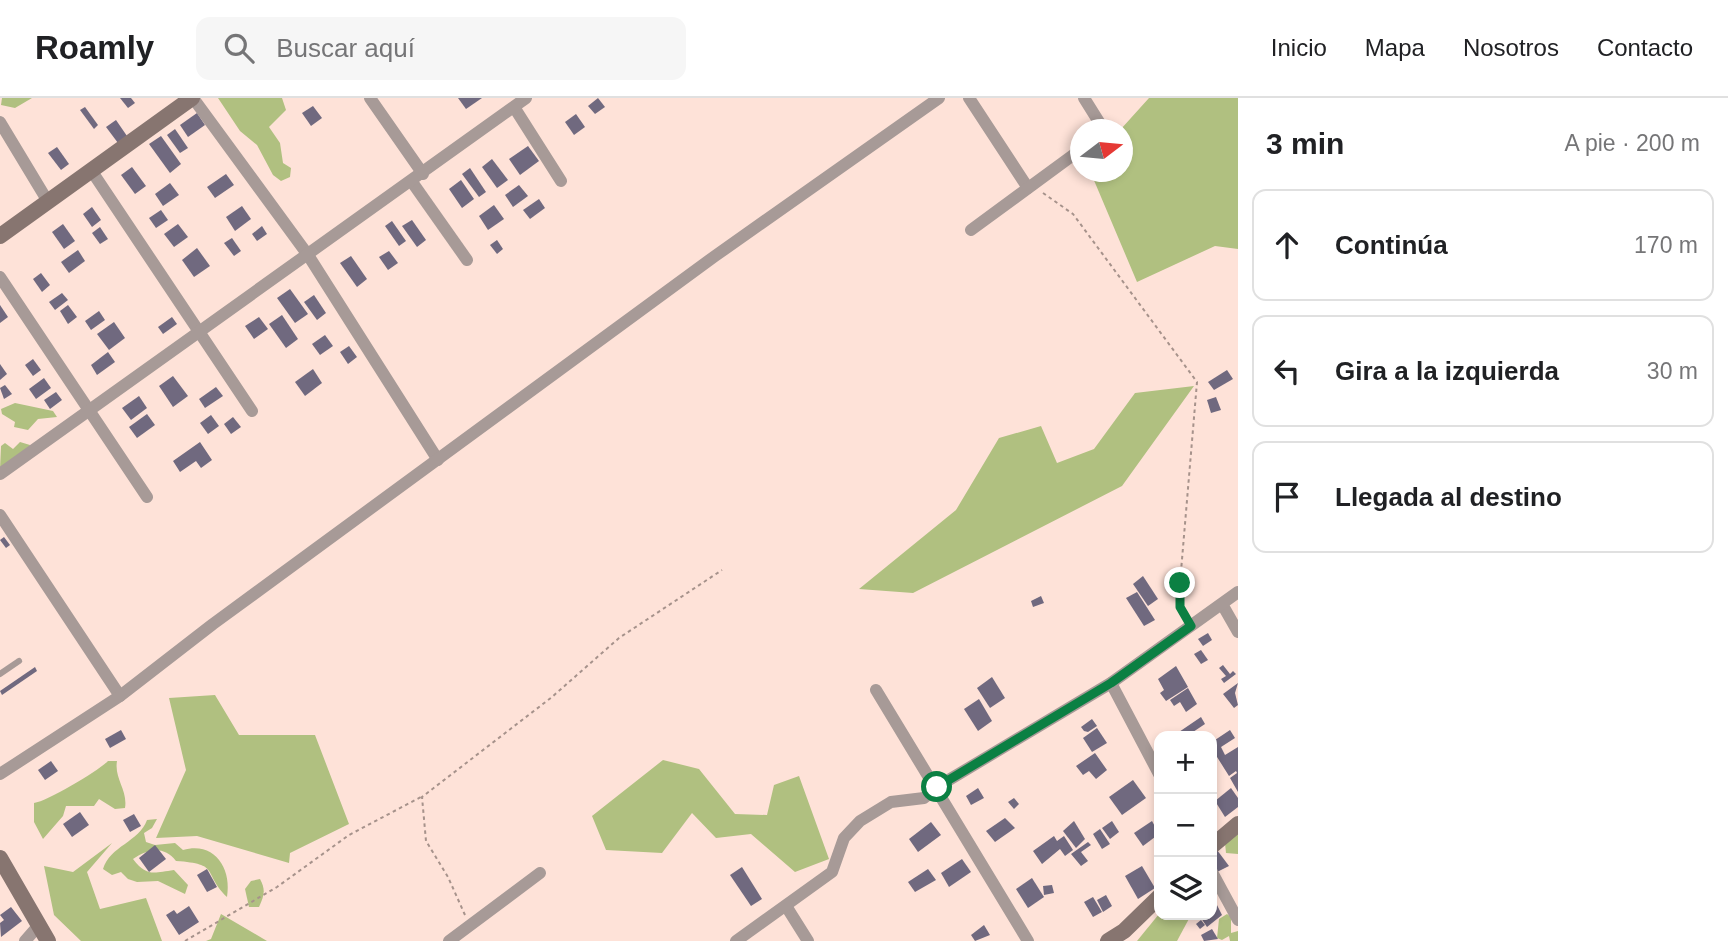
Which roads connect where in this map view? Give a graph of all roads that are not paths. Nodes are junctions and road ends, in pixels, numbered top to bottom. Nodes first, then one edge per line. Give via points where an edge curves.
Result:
1 (193, 98) edge
2 (370, 98) edge
3 (526, 98) edge
4 (938, 98) edge
5 (969, 98) edge
6 (1084, 98) edge
7 (514, 107) junction
8 (1097, 119) edge
9 (0, 122) edge
10 (1070, 157) edge
11 (90, 170) junction
12 (423, 174) junction
13 (561, 181) dead end
14 (412, 182) junction
15 (1028, 188) junction
16 (47, 200) junction
17 (971, 230) dead end
18 (0, 236) edge
19 (308, 256) junction
20 (467, 260) dead end
21 (0, 277) edge
22 (199, 332) junction
23 (88, 409) junction
24 (252, 411) dead end
25 (438, 460) junction
26 (0, 474) edge
27 (147, 497) dead end
28 (0, 515) edge
29 (1238, 592) edge
30 (1222, 604) junction
31 (1238, 632) edge
32 (19, 661) dead end
33 (0, 674) edge
34 (1111, 683) junction
35 (876, 690) dead end
36 (120, 696) junction
37 (1154, 765) edge
38 (0, 774) edge
39 (937, 787) junction
40 (1238, 824) edge
41 (1217, 842) edge
42 (0, 858) edge
43 (540, 873) dead end
44 (1217, 881) edge
45 (1154, 902) edge
46 (786, 906) junction
47 (1238, 920) edge
48 (38, 925) junction
49 (25, 941) edge
50 (48, 941) edge
51 (449, 941) edge
52 (736, 941) edge
53 (808, 941) edge
54 (1028, 941) edge
55 (1108, 941) edge

1 - 11 street
1 - 19 street
2 - 12 street
3 - 7 street
4 - 25 street
5 - 15 street
6 - 8 street
7 - 12 street
7 - 13 street
9 - 16 street
10 - 15 street
11 - 16 street
11 - 22 street
12 - 14 street
14 - 19 street
14 - 20 street
15 - 17 street
16 - 18 street
19 - 22 street
19 - 25 street
21 - 23 street
22 - 23 street
22 - 24 street
23 - 26 street
23 - 27 street
25 - 36 street
28 - 36 street
29 - 30 street
30 - 31 street
30 - 34 street
32 - 33 lane
34 - 37 street
34 - 39 street
35 - 39 street
36 - 38 street
39 - 46 street via 924,798 891,803 860,821 844,838 832,872
39 - 54 street
40 - 41 street
42 - 48 street
43 - 51 street
44 - 47 street
45 - 55 street
46 - 52 street
46 - 53 street
48 - 49 street
48 - 50 street

